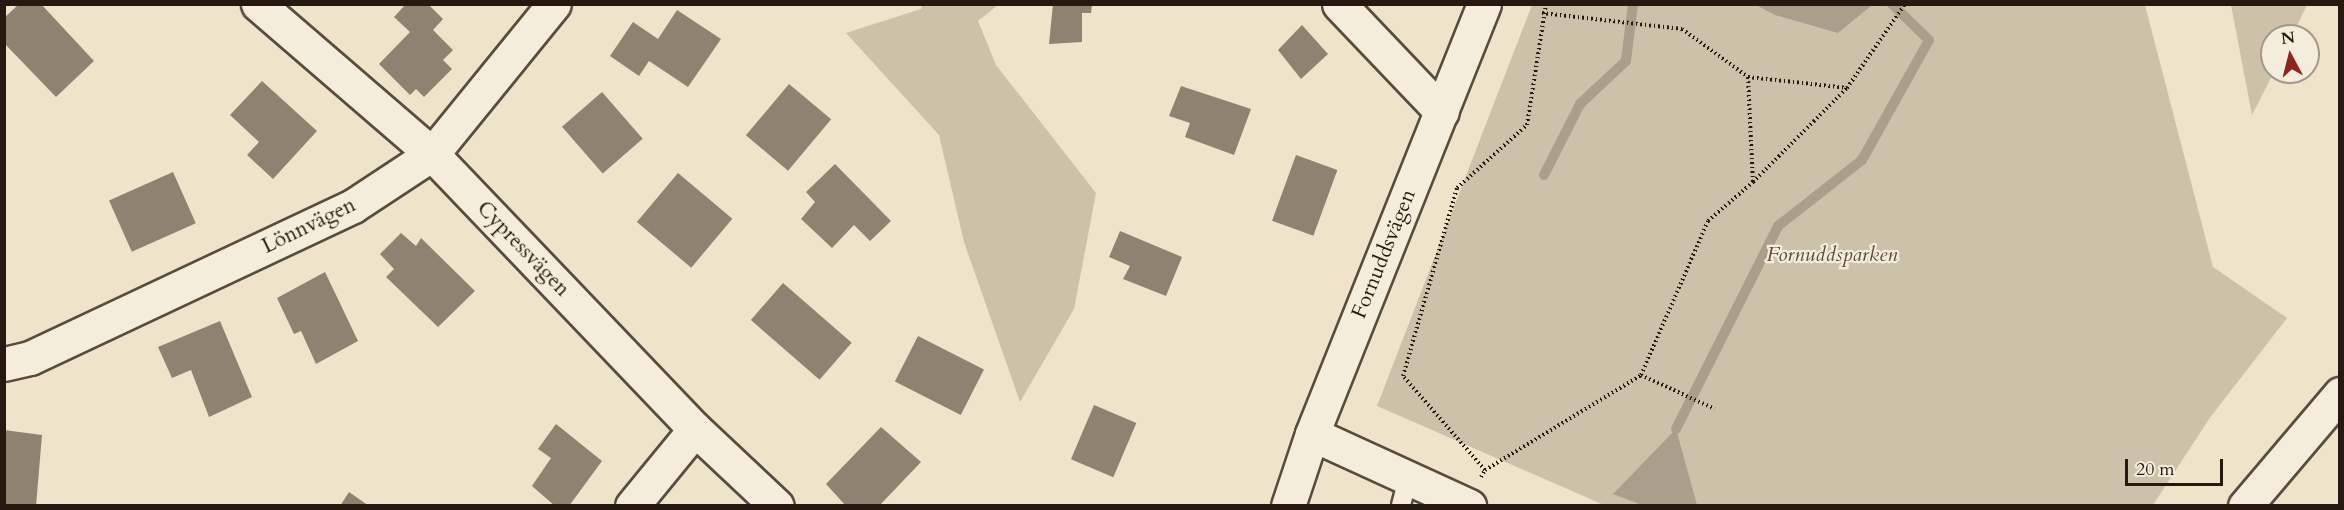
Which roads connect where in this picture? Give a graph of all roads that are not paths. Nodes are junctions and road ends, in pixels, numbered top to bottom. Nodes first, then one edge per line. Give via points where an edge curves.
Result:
1 (258, 4) edge
2 (554, 4) edge
3 (1339, 4) edge
4 (1484, 4) edge
5 (1442, 112) junction
6 (432, 154) junction
7 (4, 364) edge
8 (2340, 394) edge
9 (695, 429) junction
10 (1312, 434) junction
11 (1405, 491) edge
12 (1468, 505) edge
13 (632, 506) edge
14 (777, 506) edge
15 (1288, 506) edge
16 (2245, 506) edge

1 - 6 street, Cypressvägen
2 - 6 street, Lönnvägen
3 - 5 street
4 - 5 street, Fornuddsvägen
5 - 10 street, Fornuddsvägen
6 - 7 street, Lönnvägen via 353,206 30,358
6 - 9 street, Cypressvägen
8 - 16 street
9 - 13 street
9 - 14 street, Cypressvägen
10 - 11 street
10 - 15 street, Fornuddsvägen
11 - 12 street

